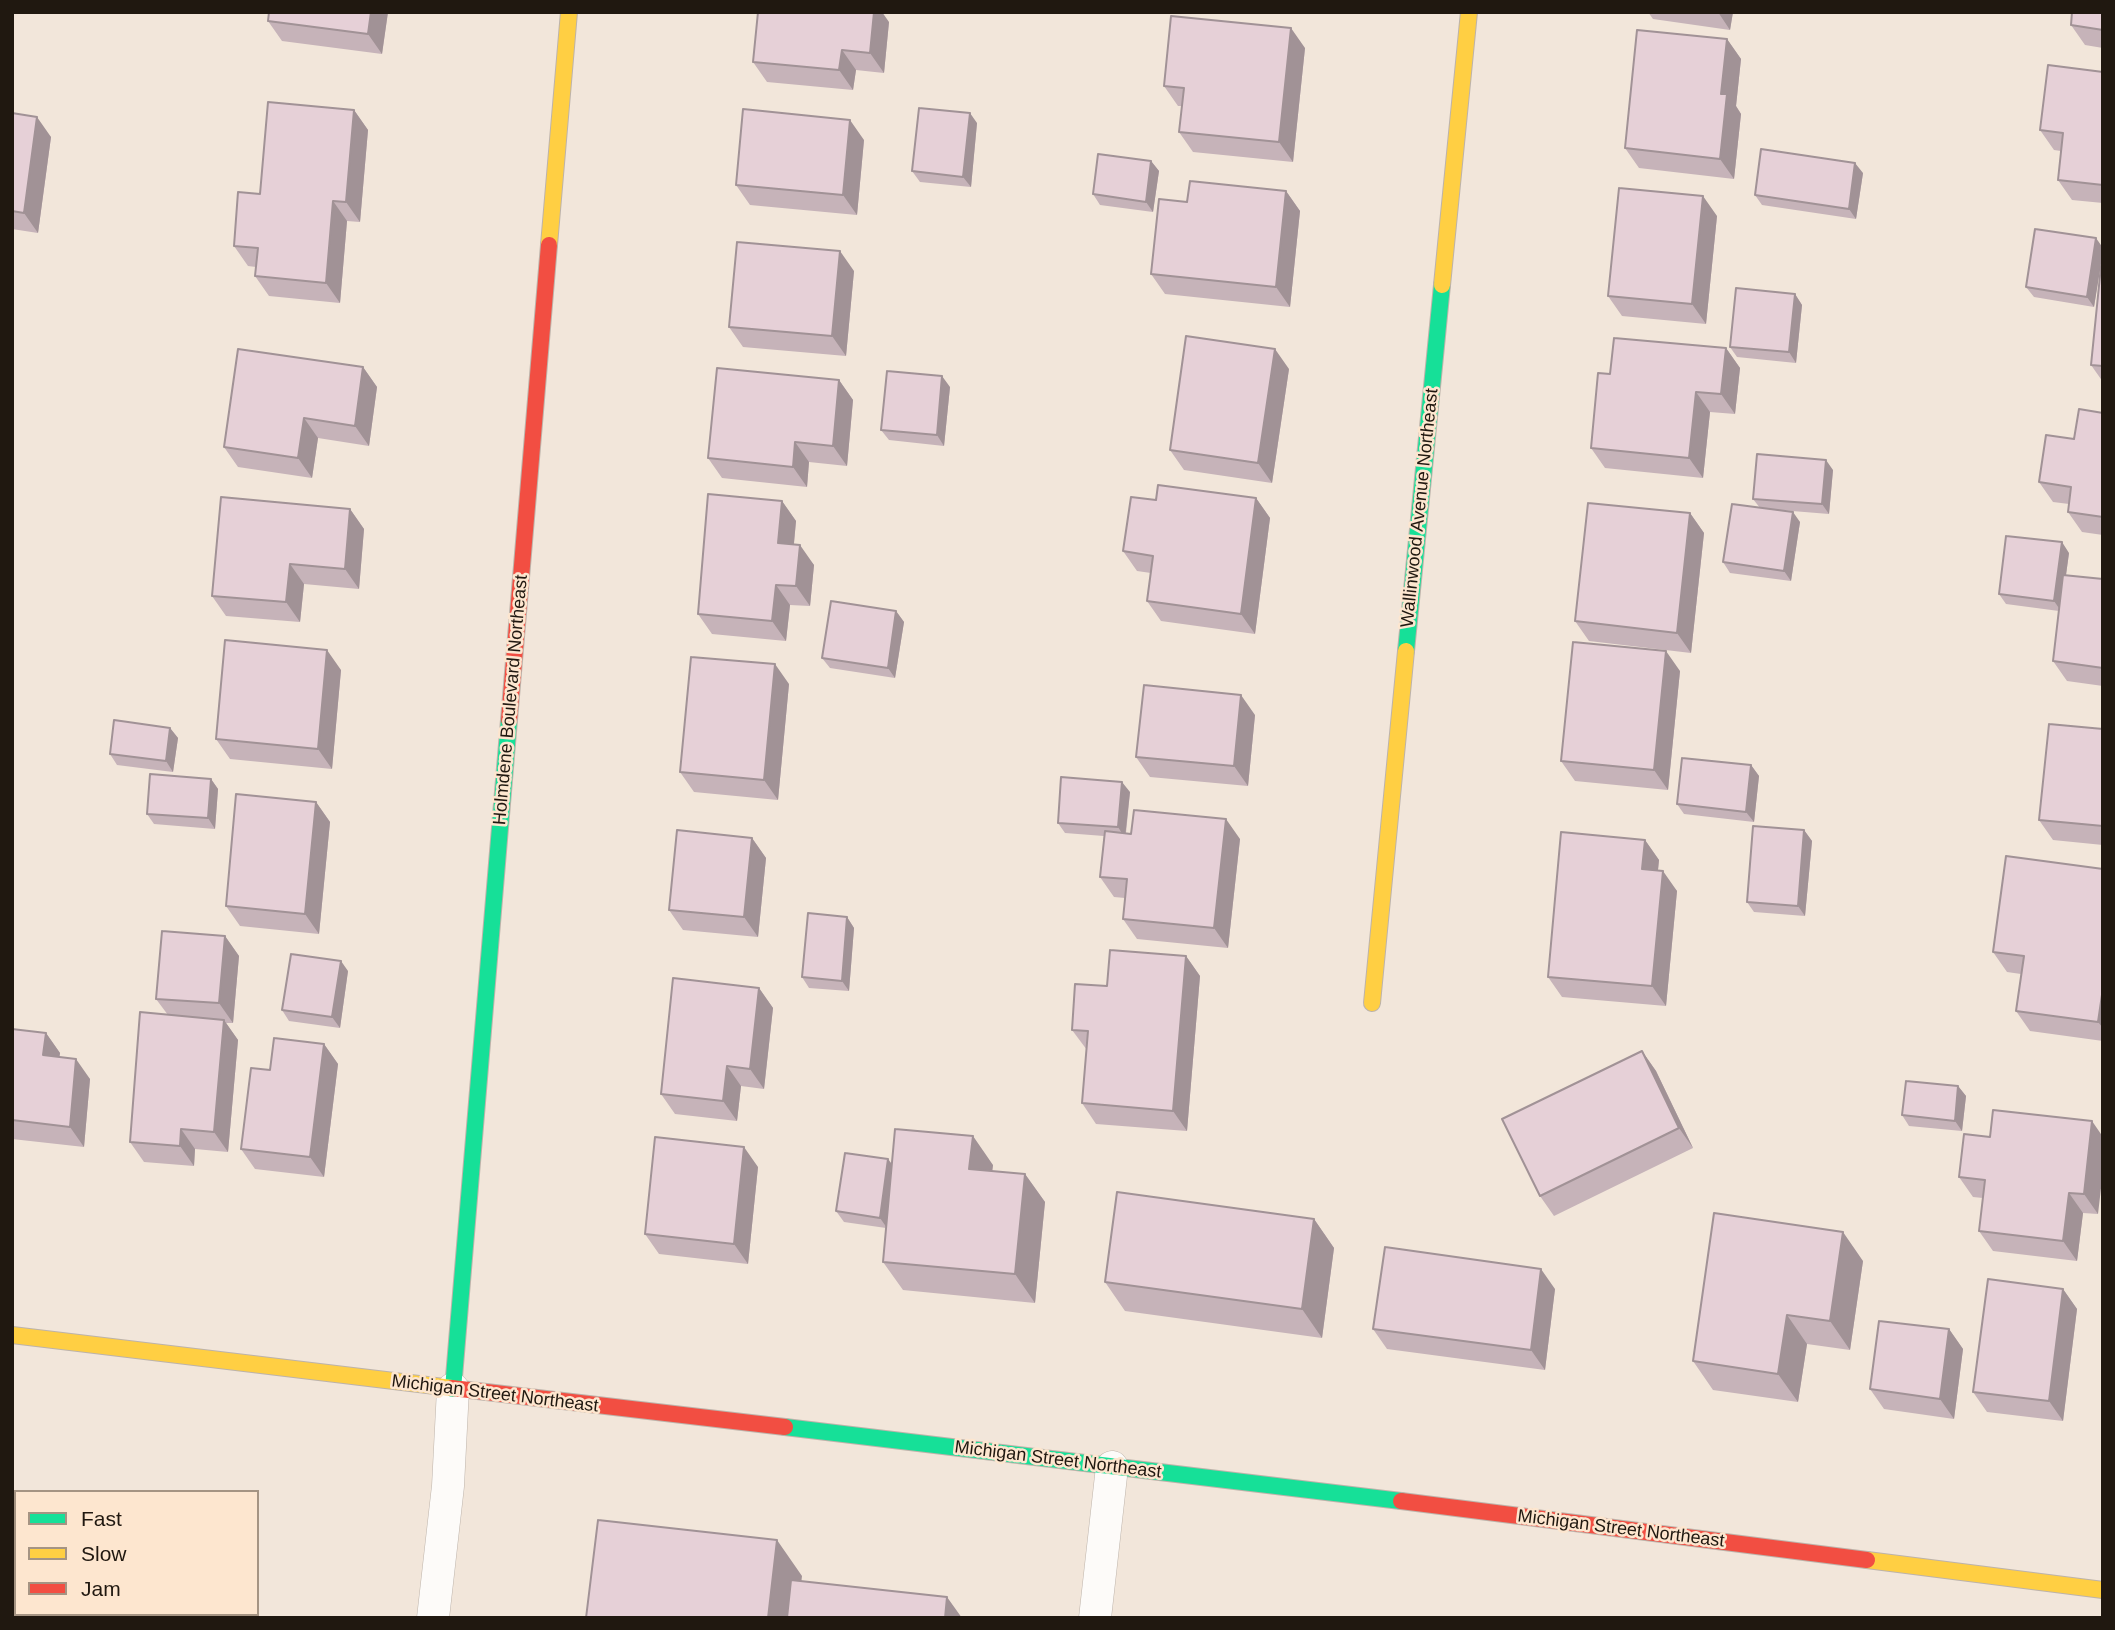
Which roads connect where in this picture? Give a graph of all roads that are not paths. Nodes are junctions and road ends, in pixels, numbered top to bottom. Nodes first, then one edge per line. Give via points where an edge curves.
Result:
1 (569, 12) edge
2 (1469, 12) edge
3 (1372, 1003) dead end
4 (12, 1335) edge
5 (453, 1389) junction
6 (1112, 1467) junction
7 (2103, 1590) edge
8 (433, 1618) edge
9 (1095, 1618) edge

1 - 5 street, Holmdene Boulevard Northeast
2 - 3 street, Wallinwood Avenue Northeast
4 - 5 street, Michigan Street Northeast
5 - 6 street, Michigan Street Northeast
5 - 8 lane
6 - 7 street, Michigan Street Northeast
6 - 9 lane

